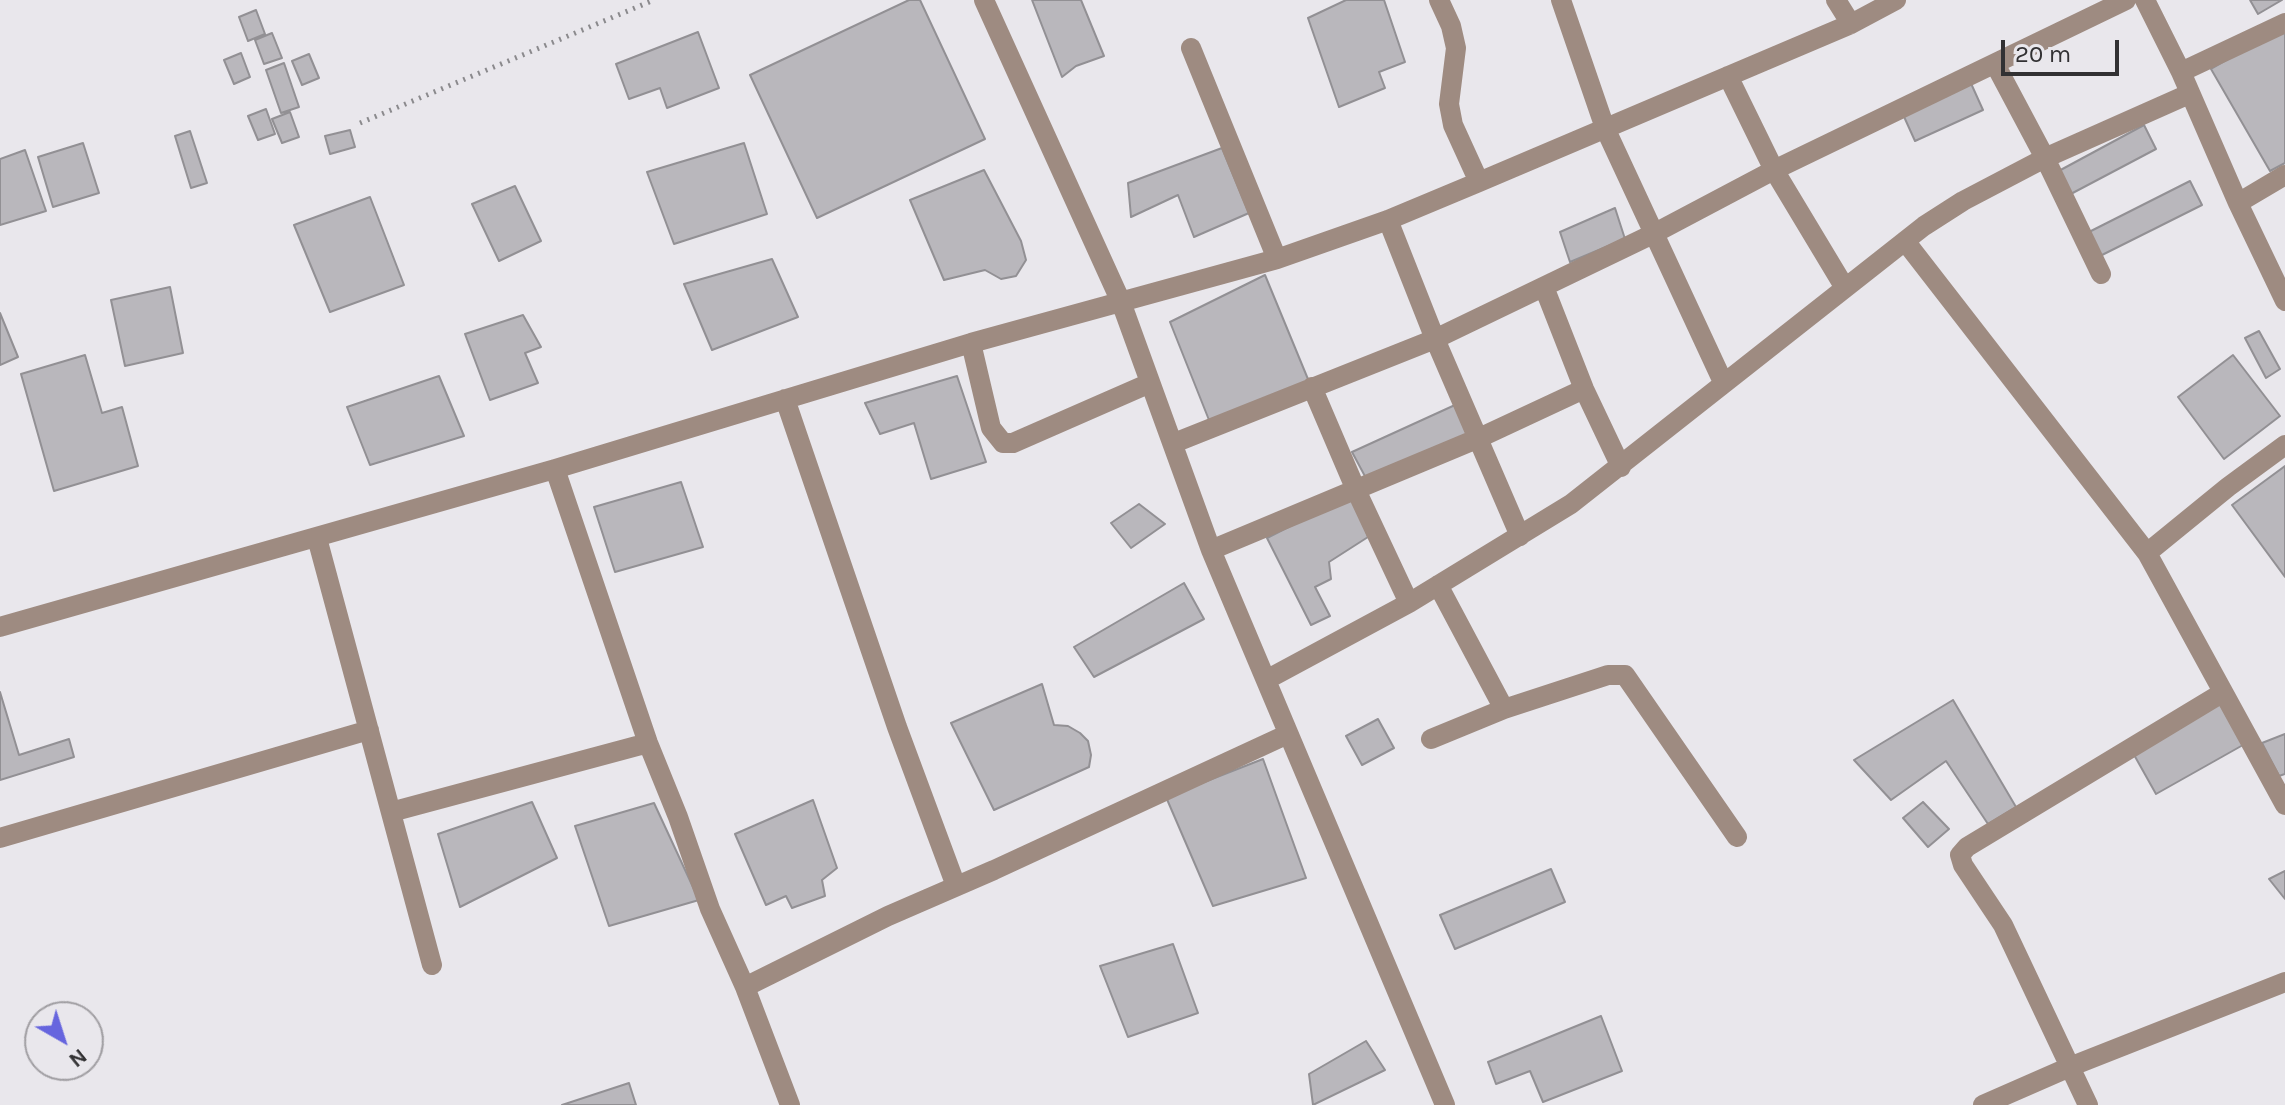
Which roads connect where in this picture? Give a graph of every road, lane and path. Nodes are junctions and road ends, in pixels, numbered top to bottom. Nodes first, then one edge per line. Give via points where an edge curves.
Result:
1 (654, 0) edge
2 (984, 0) edge
3 (1561, 0) edge
4 (1836, 0) edge
5 (1896, 0) edge
6 (2126, 0) edge
7 (2145, 0) edge
8 (1448, 4) edge
9 (2285, 23) edge
10 (1851, 24) junction
11 (1191, 48) dead end
12 (1995, 64) junction
13 (2181, 72) junction
14 (1728, 76) junction
15 (2189, 94) junction
16 (360, 123) dead end
17 (1605, 128) junction
18 (2045, 158) junction
19 (1774, 170) junction
20 (2285, 175) edge
21 (1479, 182) junction
22 (2238, 203) junction
23 (1388, 220) junction
24 (1653, 234) junction
25 (1905, 241) junction
26 (1277, 259) junction
27 (2101, 274) dead end
28 (1544, 287) junction
29 (1845, 288) junction
30 (2285, 301) edge
31 (1121, 302) junction
32 (1435, 339) junction
33 (971, 343) junction
34 (1723, 382) junction
35 (1150, 383) junction
36 (1312, 387) junction
37 (1584, 389) junction
38 (785, 399) junction
39 (1479, 438) junction
40 (1174, 443) junction
41 (2285, 445) edge
42 (1621, 467) junction
43 (555, 469) junction
44 (1356, 490) junction
45 (1520, 536) junction
46 (317, 538) junction
47 (1211, 550) junction
48 (2147, 553) junction
49 (1438, 585) junction
50 (1409, 603) junction
51 (0, 627) edge
52 (1266, 680) junction
53 (2222, 693) junction
54 (1504, 709) junction
55 (369, 730) junction
56 (1288, 734) junction
57 (1431, 739) dead end
58 (648, 743) junction
59 (2285, 805) edge
60 (391, 812) junction
61 (1737, 837) dead end
62 (0, 838) edge
63 (956, 886) junction
64 (432, 965) dead end
65 (2285, 982) edge
66 (745, 987) junction
67 (2072, 1066) junction
68 (790, 1105) edge
69 (1445, 1105) edge
70 (1983, 1105) edge
71 (2088, 1105) edge

1 - 16 path
2 - 31 street
3 - 17 street
4 - 10 street
5 - 10 street
6 - 12 street
7 - 13 street
8 - 21 street via 1456,48 1449,104
9 - 13 street
10 - 14 street
11 - 26 street
12 - 18 street
12 - 19 street
13 - 15 street
14 - 17 street
14 - 19 street
15 - 18 street
15 - 22 street
17 - 21 street
17 - 24 street
18 - 25 street via 1963,201
18 - 27 street
19 - 24 street
19 - 29 street
20 - 22 street
21 - 23 street
22 - 30 street
23 - 26 street
23 - 32 street
24 - 28 street
24 - 34 street
25 - 29 street
25 - 48 street
26 - 31 street
28 - 32 street
28 - 37 street
29 - 34 street
31 - 33 street
31 - 35 street
32 - 36 street
32 - 39 street
33 - 35 street via 991,428 1003,443
33 - 38 street
34 - 42 street
35 - 40 street
36 - 40 street
36 - 44 street
37 - 39 street
37 - 42 street
38 - 43 street
38 - 63 street
39 - 44 street
39 - 45 street
40 - 47 street
41 - 48 street
42 - 45 street
43 - 46 street
43 - 58 street
44 - 47 street
44 - 50 street
45 - 49 street
46 - 51 street
46 - 55 street
47 - 52 street
48 - 53 street
49 - 50 street
49 - 54 street
50 - 52 street
52 - 56 street
53 - 59 street
53 - 67 street via 1960,855 2003,925
54 - 57 street
54 - 61 street via 1608,675 1625,675
55 - 60 street
55 - 62 street
56 - 63 street
56 - 69 street
58 - 60 street
58 - 66 street
60 - 64 street
63 - 66 street
65 - 67 street
66 - 68 street
67 - 70 street
67 - 71 street

